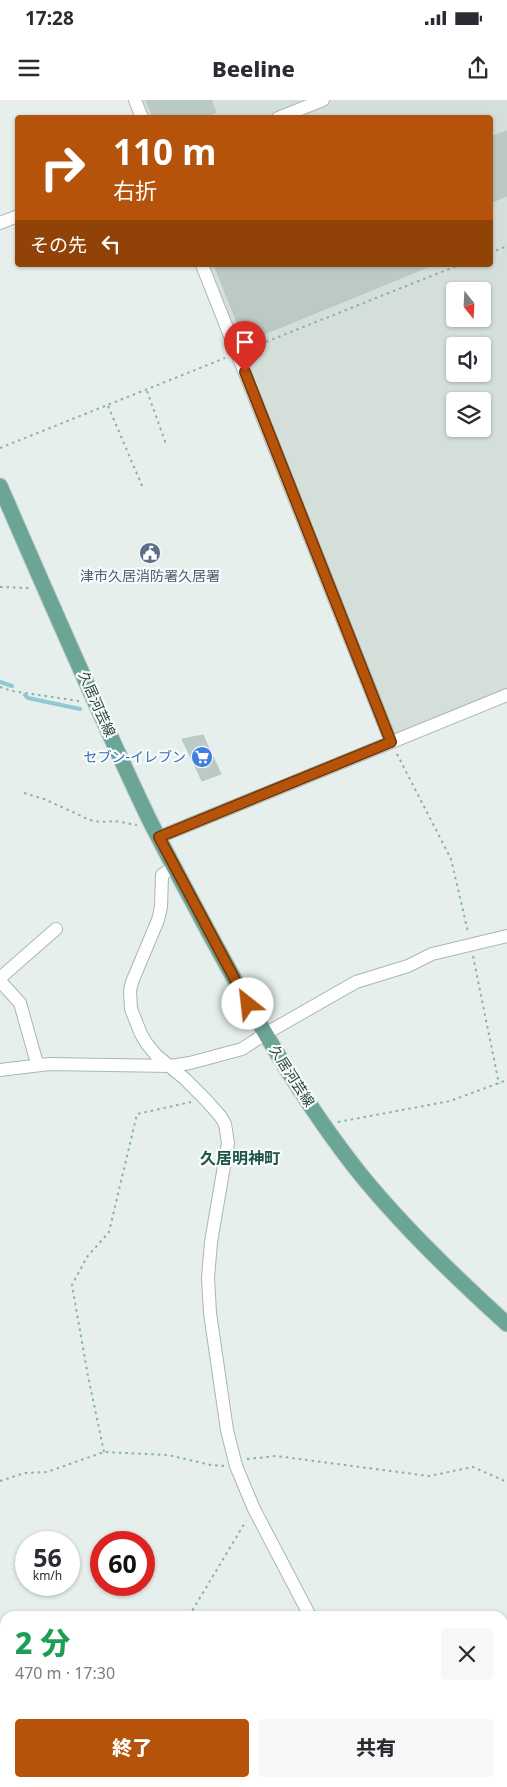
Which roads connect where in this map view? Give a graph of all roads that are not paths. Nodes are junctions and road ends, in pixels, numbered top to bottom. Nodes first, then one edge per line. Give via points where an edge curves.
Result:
1 (135, 100) edge
2 (323, 100) edge
3 (141, 115) edge
4 (286, 115) edge
5 (15, 217) edge
6 (0, 223) edge
7 (203, 267) edge
8 (0, 486) edge
9 (507, 695) edge
10 (391, 742) junction
11 (156, 831) junction
12 (174, 866) junction
13 (56, 929) dead end
14 (507, 936) edge
15 (0, 980) edge
16 (265, 1034) junction
17 (39, 1065) junction
18 (170, 1066) junction
19 (0, 1070) edge
20 (507, 1324) edge
21 (307, 1611) edge

1 - 3 street
2 - 4 street
5 - 6 street
7 - 10 street
8 - 11 main road, 久居河芸線
9 - 10 street
10 - 11 street
11 - 12 main road, 久居河芸線
12 - 16 main road, 久居河芸線
12 - 18 street via 162,875 158,920 130,991 131,1009 141,1034 156,1055
13 - 15 street
14 - 16 street via 432,954 408,966 356,982
15 - 17 street via 20,1003
16 - 18 street via 242,1049
16 - 20 main road, 久居河芸線 via 323,1124 361,1174 451,1273
17 - 18 street
17 - 19 street
18 - 21 street via 206,1100 225,1124 228,1136 226,1160 208,1278 227,1430 254,1509

